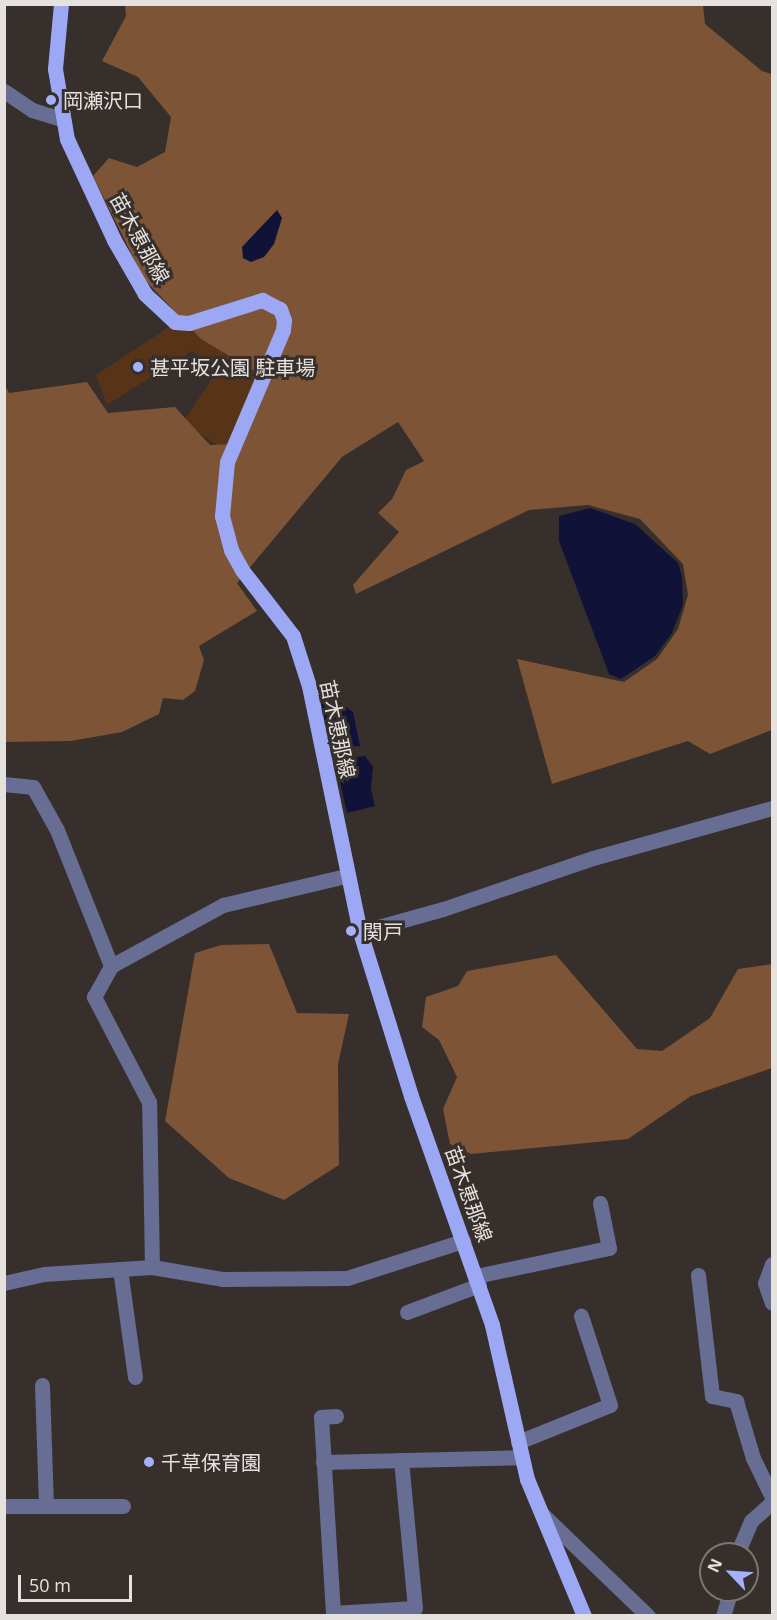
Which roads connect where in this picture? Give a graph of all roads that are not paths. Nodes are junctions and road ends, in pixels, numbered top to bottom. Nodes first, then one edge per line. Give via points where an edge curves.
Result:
1 (61, 4) edge
2 (4, 91) edge
3 (61, 118) junction
4 (4, 784) edge
5 (772, 808) edge
6 (346, 876) junction
7 (360, 932) junction
8 (111, 966) junction
9 (600, 1203) dead end
10 (463, 1241) junction
11 (772, 1263) edge
12 (152, 1267) junction
13 (120, 1269) junction
14 (698, 1275) dead end
15 (478, 1280) junction
16 (4, 1283) edge
17 (772, 1303) edge
18 (407, 1312) dead end
19 (581, 1316) dead end
20 (135, 1377) dead end
21 (42, 1385) dead end
22 (336, 1416) dead end
23 (518, 1442) junction
24 (521, 1458) junction
25 (401, 1460) junction
26 (323, 1462) junction
27 (772, 1497) edge
28 (772, 1502) edge
29 (4, 1506) edge
30 (46, 1506) junction
31 (123, 1506) dead end
32 (543, 1515) junction
33 (742, 1542) edge
34 (584, 1616) edge
35 (648, 1616) edge

1 - 3 main road, 苗木恵那線 via 56,69
2 - 3 street via 32,110
3 - 6 main road, 苗木恵那線 via 81,172 114,240 145,294 163,314 175,322 189,323 262,300 280,309 283,330 227,462 222,516 231,550 242,570 293,636 309,686
4 - 8 street via 33,787 57,830
5 - 7 street via 593,858 443,909
6 - 7 main road, 苗木恵那線
6 - 8 street via 223,905
7 - 10 main road, 苗木恵那線 via 411,1096
8 - 12 street via 94,997 149,1102
9 - 15 street via 609,1248
10 - 12 street via 347,1278 222,1279
10 - 15 main road, 苗木恵那線
11 - 17 street via 765,1283
12 - 13 street
13 - 16 street via 44,1274
13 - 20 street
14 - 27 street via 712,1396 736,1401 753,1458
15 - 18 street
15 - 23 main road, 苗木恵那線 via 509,1388
19 - 23 street via 610,1406
21 - 30 street
22 - 26 street via 321,1417
23 - 24 main road, 苗木恵那線
24 - 25 street
24 - 32 main road, 苗木恵那線
25 - 26 street
25 - 26 street via 415,1608 333,1613
28 - 33 street via 751,1521
29 - 30 street
30 - 31 street
32 - 34 main road, 苗木恵那線
32 - 35 street

